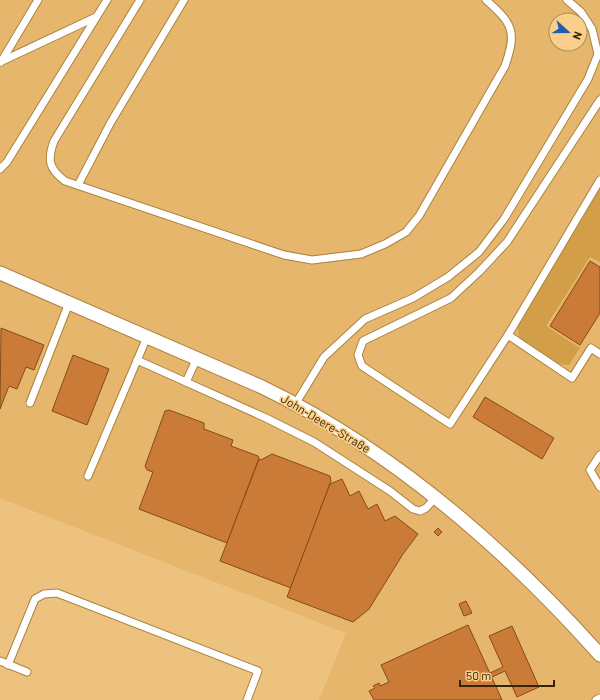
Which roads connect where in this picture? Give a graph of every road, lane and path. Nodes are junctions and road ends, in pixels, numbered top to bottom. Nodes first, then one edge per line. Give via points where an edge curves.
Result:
1 (38, 0) edge
2 (107, 0) edge
3 (140, 0) edge
4 (184, 0) edge
5 (486, 0) edge
6 (568, 0) edge
7 (96, 17) junction
8 (0, 62) edge
9 (600, 100) edge
10 (0, 169) edge
11 (600, 180) edge
12 (78, 185) junction
13 (0, 274) edge
14 (69, 303) junction
15 (508, 335) junction
16 (147, 337) junction
17 (600, 354) edge
18 (197, 358) junction
19 (137, 360) junction
20 (186, 382) junction
21 (30, 403) dead end
22 (296, 403) junction
23 (600, 455) edge
24 (88, 476) dead end
25 (600, 487) edge
26 (435, 498) junction
27 (600, 655) edge
28 (0, 662) edge
29 (8, 665) junction
30 (27, 672) dead end
31 (600, 698) edge
32 (247, 700) edge
33 (596, 700) edge

1 - 8 lane
2 - 7 lane
3 - 12 lane via 54,141 49,154 51,166 56,174 65,181
4 - 12 lane via 111,122
5 - 12 lane via 510,27 513,45 505,66 419,216 406,232 385,244 361,254 338,257 312,260 291,256
6 - 22 lane via 581,12 592,29 598,54 588,79 504,219 479,252 448,277 413,298 365,319 346,335 324,357
7 - 8 lane
7 - 10 lane via 7,162
9 - 15 lane via 507,242 479,272 451,298 362,341 358,355 362,366 450,424
11 - 15 lane
13 - 14 street, John-Deere-Straße
14 - 16 street, John-Deere-Straße
14 - 21 lane
15 - 17 lane via 572,378 591,348
16 - 18 street, John-Deere-Straße
16 - 19 lane
18 - 20 lane
18 - 22 street, John-Deere-Straße
19 - 20 lane
19 - 24 lane
20 - 26 lane via 314,442 413,509 420,511
22 - 26 street, John-Deere-Straße via 354,438
23 - 25 lane via 590,470
26 - 27 street, John-Deere-Straße via 526,576
28 - 29 lane
29 - 30 lane
29 - 32 lane via 35,599 44,594 57,593 258,671
31 - 33 lane

